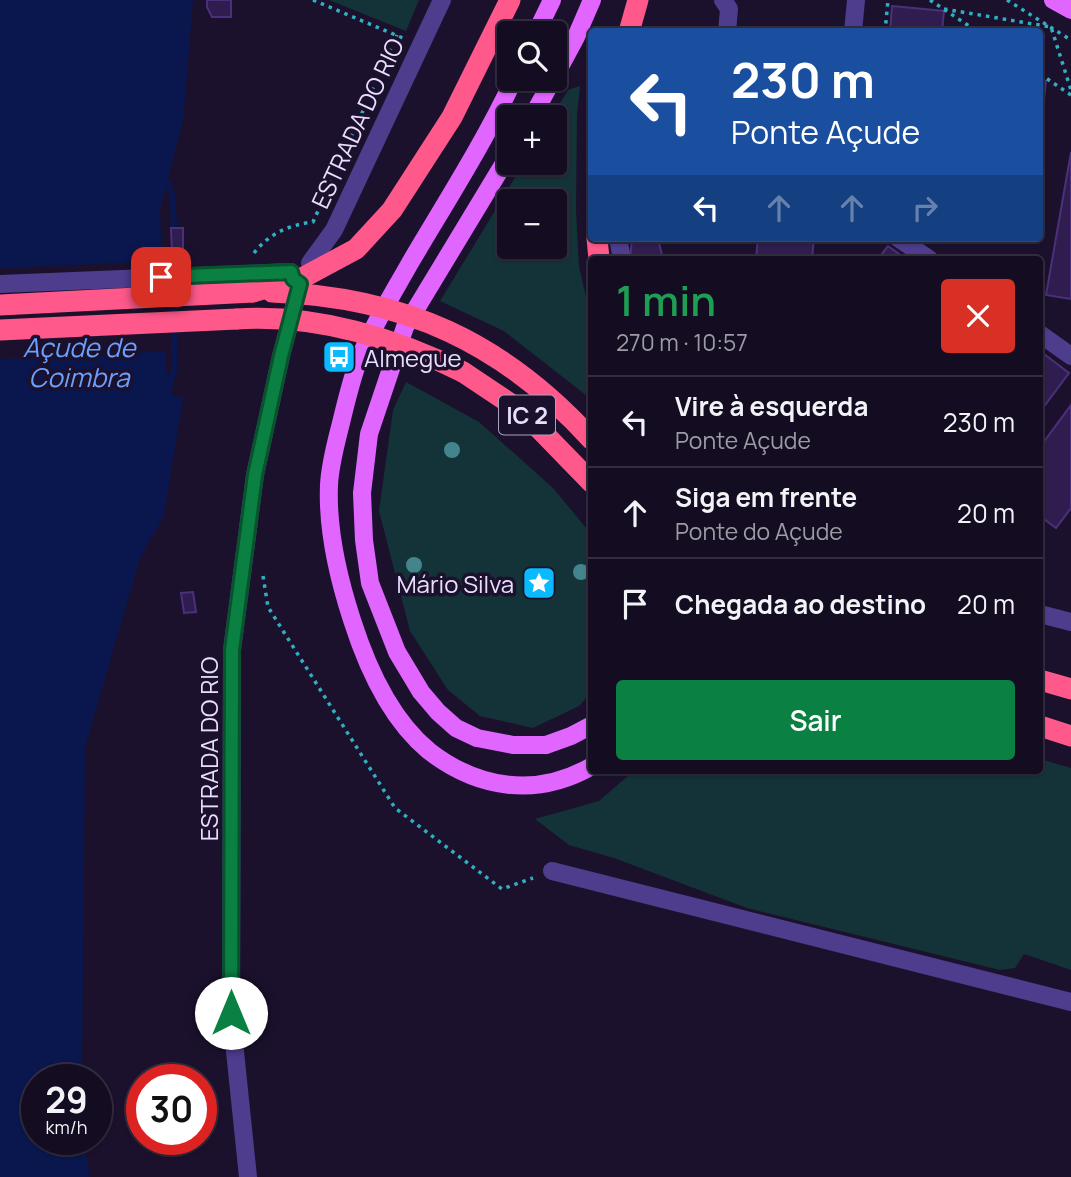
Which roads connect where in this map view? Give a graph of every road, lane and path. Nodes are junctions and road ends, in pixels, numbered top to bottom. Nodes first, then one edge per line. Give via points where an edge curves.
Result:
1 (313, 0) edge
2 (442, 0) edge
3 (510, 0) edge
4 (552, 0) edge
5 (592, 0) edge
6 (723, 0) edge
7 (856, 0) edge
8 (888, 0) edge
9 (930, 0) edge
10 (1007, 0) edge
11 (1053, 0) edge
12 (642, 4) edge
13 (944, 9) junction
14 (1071, 10) edge
15 (542, 21) edge
16 (1051, 27) junction
17 (631, 28) edge
18 (727, 28) edge
19 (853, 28) edge
20 (885, 28) edge
21 (972, 28) edge
22 (1071, 40) edge
23 (567, 53) edge
24 (1043, 76) edge
25 (508, 91) edge
26 (1071, 93) edge
27 (497, 175) edge
28 (904, 242) edge
29 (925, 256) edge
30 (248, 275) junction
31 (295, 278) junction
32 (0, 284) edge
33 (0, 305) edge
34 (0, 330) edge
35 (1043, 336) edge
36 (1071, 356) edge
37 (588, 436) edge
38 (586, 477) edge
39 (261, 568) dead end
40 (1043, 615) edge
41 (1071, 622) edge
42 (1043, 681) edge
43 (1071, 689) edge
44 (588, 727) edge
45 (1043, 727) edge
46 (1071, 736) edge
47 (588, 768) edge
48 (552, 871) joint
49 (1071, 1002) edge
50 (248, 1177) edge

1 - 30 path via 397,35 313,222 281,230 264,240
2 - 31 street, ESTRADA DO RIO via 334,230 310,262 314,278 308,283
3 - 30 highway, bridge via 452,117 392,210 356,249 302,278
4 - 15 main road
5 - 23 main road
6 - 18 street via 729,9
7 - 19 street
8 - 20 path
9 - 13 path
10 - 16 path
11 - 14 main road
12 - 17 highway
13 - 16 path
13 - 21 path
16 - 22 path
16 - 26 path
24 - 26 path
25 - 47 main road via 376,322 358,363 329,484 332,543 358,640 396,714 422,745 471,777 500,783 554,783
27 - 44 main road via 405,327 369,434 362,494 370,583 397,652 421,692 456,728 477,738 513,745 546,745
28 - 29 street
30 - 31 street
30 - 32 street
30 - 33 highway, IC 2
30 - 37 highway, IC 2, bridge via 367,302 439,326 525,378
31 - 50 street, ESTRADA DO RIO via 255,475 232,650 231,1013
34 - 38 highway, IC 2, bridge via 260,318 359,331 428,354 499,394 523,412
35 - 36 street
39 - 48 path via 268,607 395,808 502,889
40 - 41 street
42 - 43 highway
45 - 46 highway
48 - 49 street

